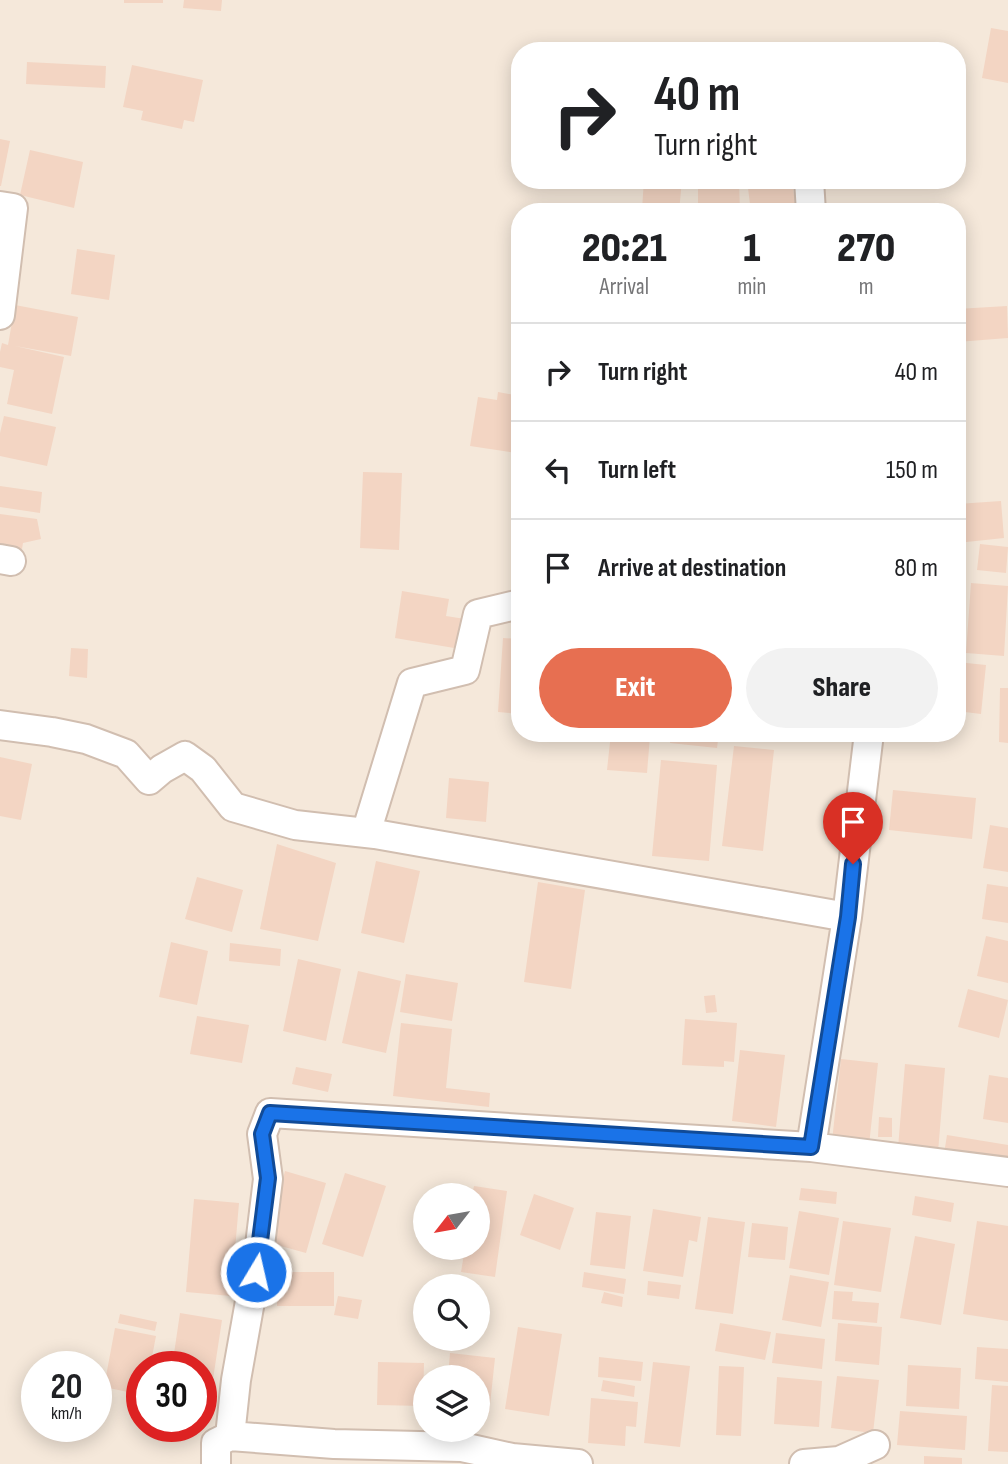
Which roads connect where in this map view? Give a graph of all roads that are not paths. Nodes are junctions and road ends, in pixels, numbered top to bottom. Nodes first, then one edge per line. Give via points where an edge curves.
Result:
1 (0, 206) edge
2 (0, 315) edge
3 (511, 606) edge
4 (0, 725) edge
5 (868, 742) edge
6 (366, 833) junction
7 (848, 917) junction
8 (811, 1147) junction
9 (1008, 1172) edge
10 (229, 1436) junction
11 (874, 1445) dead end
12 (216, 1464) edge
13 (578, 1464) edge
14 (804, 1464) edge

1 - 2 street via 13,208
3 - 6 street via 478,614 465,670 412,683
4 - 6 street via 86,739 116,750 126,754 149,780 185,757 203,769 233,807 295,825
5 - 7 street
6 - 7 street
7 - 8 street
8 - 9 street
8 - 10 street via 270,1113 262,1134 268,1178 260,1245
10 - 12 street via 216,1443
10 - 13 street via 462,1447 512,1458
11 - 14 street via 839,1461

